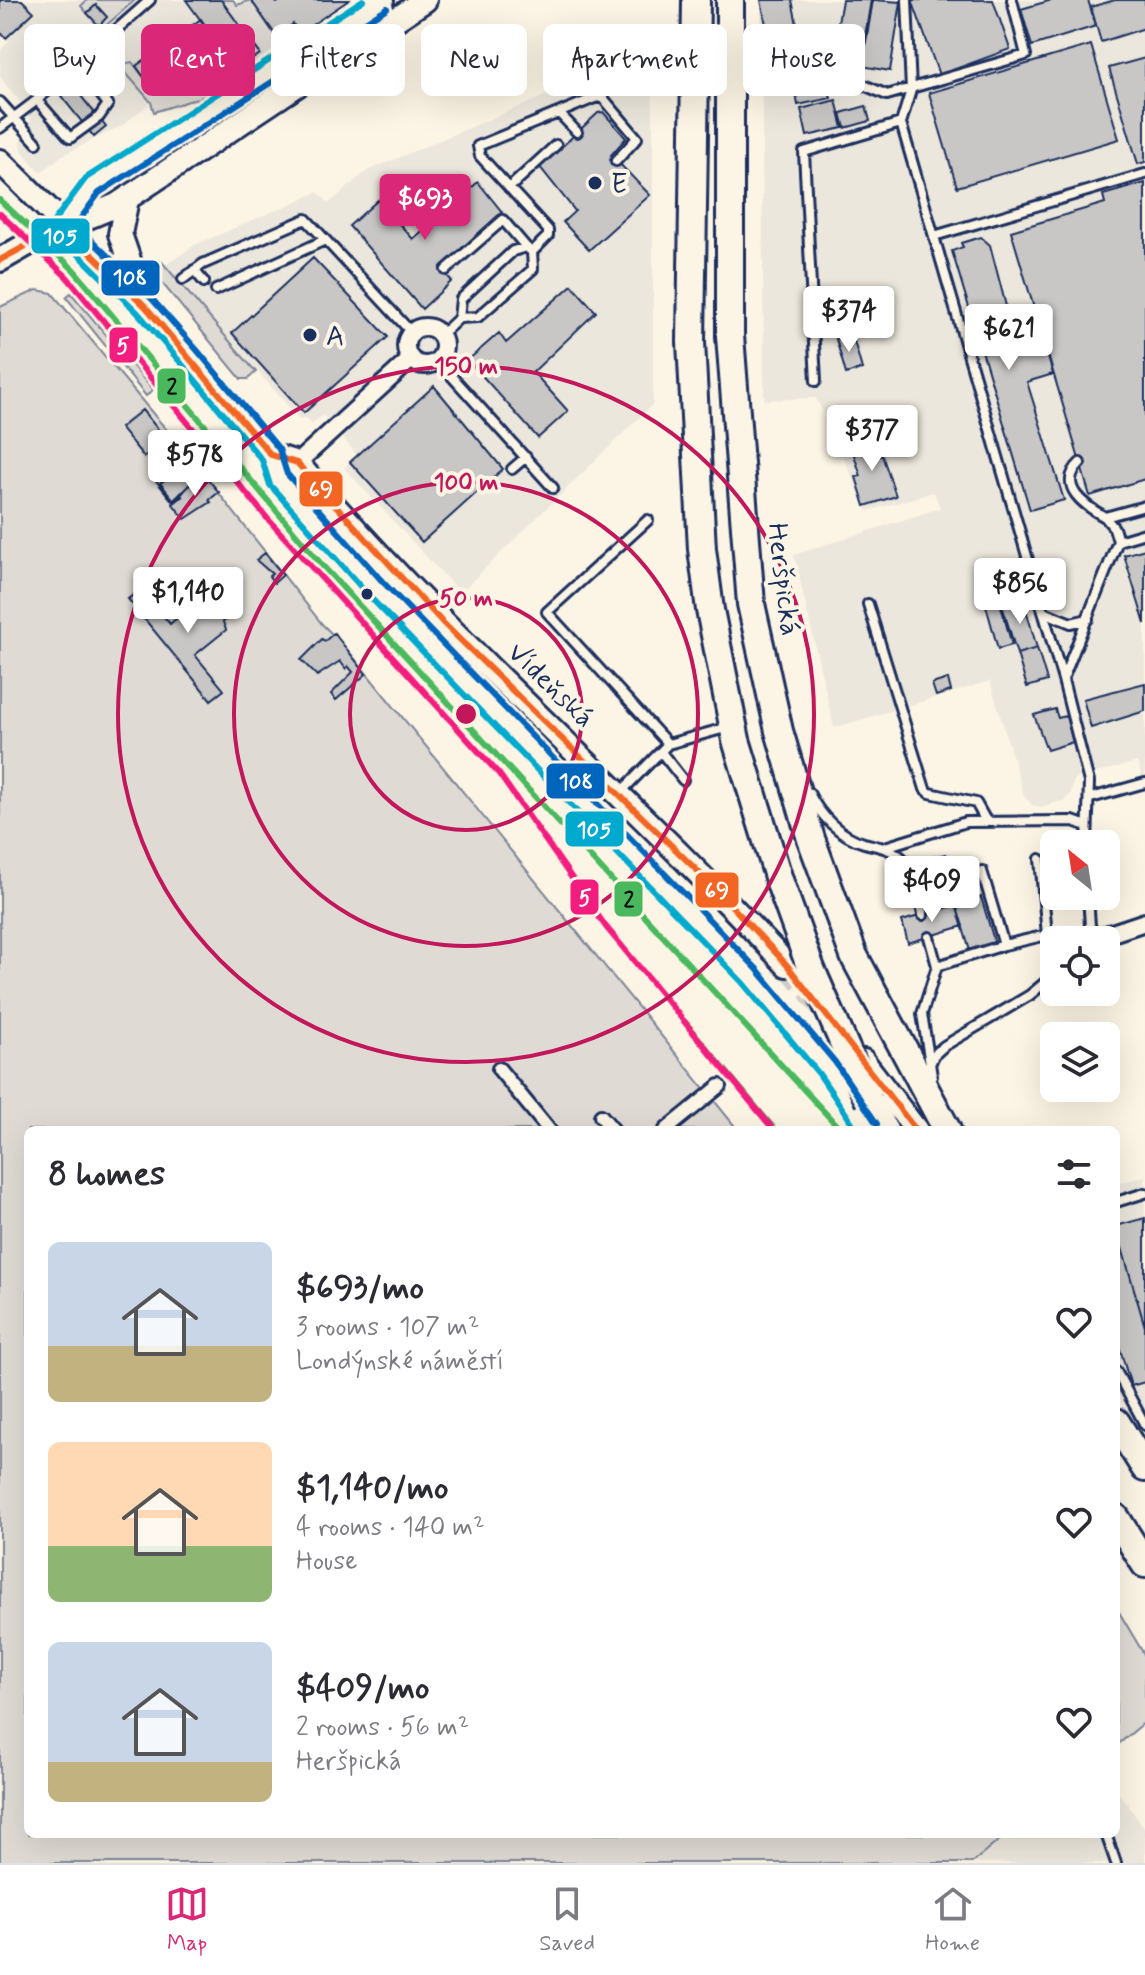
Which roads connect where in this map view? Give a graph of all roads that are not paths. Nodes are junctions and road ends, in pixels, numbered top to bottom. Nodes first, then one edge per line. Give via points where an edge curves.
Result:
1 (150, 0) edge
2 (382, 0) edge
3 (425, 0) edge
4 (696, 0) edge
5 (730, 0) edge
6 (907, 0) edge
7 (1012, 0) edge
8 (123, 24) edge
9 (865, 86) edge
10 (911, 90) junction
11 (42, 96) edge
12 (102, 96) edge
13 (37, 100) junction
14 (0, 102) edge
15 (559, 113) junction
16 (13, 117) junction
17 (901, 123) junction
18 (0, 128) edge
19 (577, 132) dead end
20 (37, 143) dead end
21 (556, 145) dead end
22 (0, 161) edge
23 (616, 161) dead end
24 (1145, 174) edge
25 (509, 188) junction
26 (127, 199) junction
27 (63, 226) junction
28 (934, 236) junction
29 (321, 242) junction
30 (529, 250) junction
31 (0, 260) edge
32 (194, 270) junction
33 (446, 270) dead end
34 (183, 279) dead end
35 (204, 282) dead end
36 (216, 290) dead end
37 (145, 306) junction
38 (459, 318) junction
39 (412, 333) junction
40 (441, 335) junction
41 (411, 359) junction
42 (438, 361) junction
43 (816, 381) dead end
44 (271, 455) junction
45 (526, 457) junction
46 (297, 463) junction
47 (1080, 463) dead end
48 (512, 469) dead end
49 (553, 488) dead end
50 (1145, 506) edge
51 (1105, 517) junction
52 (648, 520) dead end
53 (1145, 533) edge
54 (1118, 541) junction
55 (868, 604) dead end
56 (1043, 611) junction
57 (1088, 619) junction
58 (1063, 680) junction
59 (733, 726) junction
60 (779, 731) junction
61 (668, 744) junction
62 (661, 752) junction
63 (683, 780) dead end
64 (1145, 783) edge
65 (618, 795) junction
66 (1091, 798) junction
67 (986, 821) junction
68 (1087, 826) junction
69 (1087, 830) edge
70 (884, 847) junction
71 (918, 890) junction
72 (923, 915) dead end
73 (1145, 922) edge
74 (1120, 931) edge
75 (929, 937) dead end
76 (1040, 937) edge
77 (1004, 945) junction
78 (787, 965) tunnel mouth
79 (937, 966) junction
80 (1040, 987) edge
81 (863, 1061) dead end
82 (928, 1068) junction
83 (499, 1069) dead end
84 (720, 1086) dead end
85 (940, 1092) dead end
86 (601, 1116) dead end
87 (546, 1126) edge
88 (610, 1126) edge
89 (671, 1126) edge
90 (866, 1126) edge
91 (882, 1126) edge
92 (913, 1126) edge
93 (945, 1126) edge
94 (1145, 1193) edge
95 (1120, 1201) edge
96 (1120, 1378) edge
97 (1145, 1425) edge
98 (1120, 1428) edge
99 (1145, 1468) edge
100 (1120, 1524) edge
101 (1145, 1564) edge
102 (1107, 1838) edge
103 (1116, 1863) edge

1 - 8 lane
2 - 27 main road via 92,186
3 - 26 main road
4 - 59 highway via 692,357 702,549
5 - 60 highway, Heršpická via 730,336 751,604
6 - 10 lane
7 - 10 lane via 1026,55
9 - 10 lane via 887,95
10 - 17 lane
11 - 13 lane
12 - 13 lane via 108,104 99,117 70,138
13 - 16 lane
14 - 16 lane
15 - 19 lane
15 - 23 lane via 604,99 637,138
15 - 25 lane via 478,146 480,156
16 - 18 lane
16 - 20 lane
17 - 28 lane
17 - 43 lane via 804,152
21 - 25 lane
22 - 27 main road
24 - 28 lane
25 - 30 lane via 548,230 548,236
26 - 27 main road
26 - 37 main road via 120,234
27 - 31 main road
27 - 37 main road
28 - 56 lane
29 - 32 lane via 306,219
29 - 36 lane
29 - 39 lane
30 - 33 lane via 503,220
30 - 38 lane via 513,251 461,299
30 - 38 lane via 533,269 478,317
32 - 34 lane
32 - 35 lane
37 - 44 main road
38 - 40 lane
39 - 40 street via 429,328
39 - 41 street via 406,343
40 - 42 street via 444,351
41 - 42 street via 421,365
41 - 46 street
42 - 45 lane
44 - 46 main road
44 - 90 main road via 278,479 375,588 749,975 827,1068
45 - 48 lane
45 - 49 lane
46 - 65 main road, Vídeňská via 443,623
47 - 51 lane via 1071,474 1075,494
50 - 51 lane
51 - 54 lane
52 - 61 lane via 547,612
53 - 54 lane
54 - 57 lane
55 - 67 lane via 925,789 976,803
56 - 57 lane via 1071,623
56 - 58 lane
57 - 58 lane
58 - 66 lane
59 - 61 lane
59 - 91 highway, bridge via 811,969
60 - 70 lane via 825,817 852,839
60 - 93 highway, Heršpická via 854,956
61 - 62 lane
62 - 63 lane
62 - 65 lane
64 - 66 lane
65 - 78 main road, Vídeňská
66 - 68 lane
67 - 68 lane via 1073,821
67 - 70 lane
68 - 69 lane
70 - 71 lane via 905,861
71 - 72 lane
71 - 77 lane via 982,871
73 - 74 street
75 - 79 lane
76 - 77 lane
77 - 79 lane
79 - 82 lane via 922,1014
80 - 82 lane via 944,1046
81 - 92 main road
82 - 85 lane
83 - 87 street
84 - 89 street
86 - 88 street
94 - 95 lane
96 - 97 lane
98 - 99 highway
100 - 101 highway
102 - 103 lane

